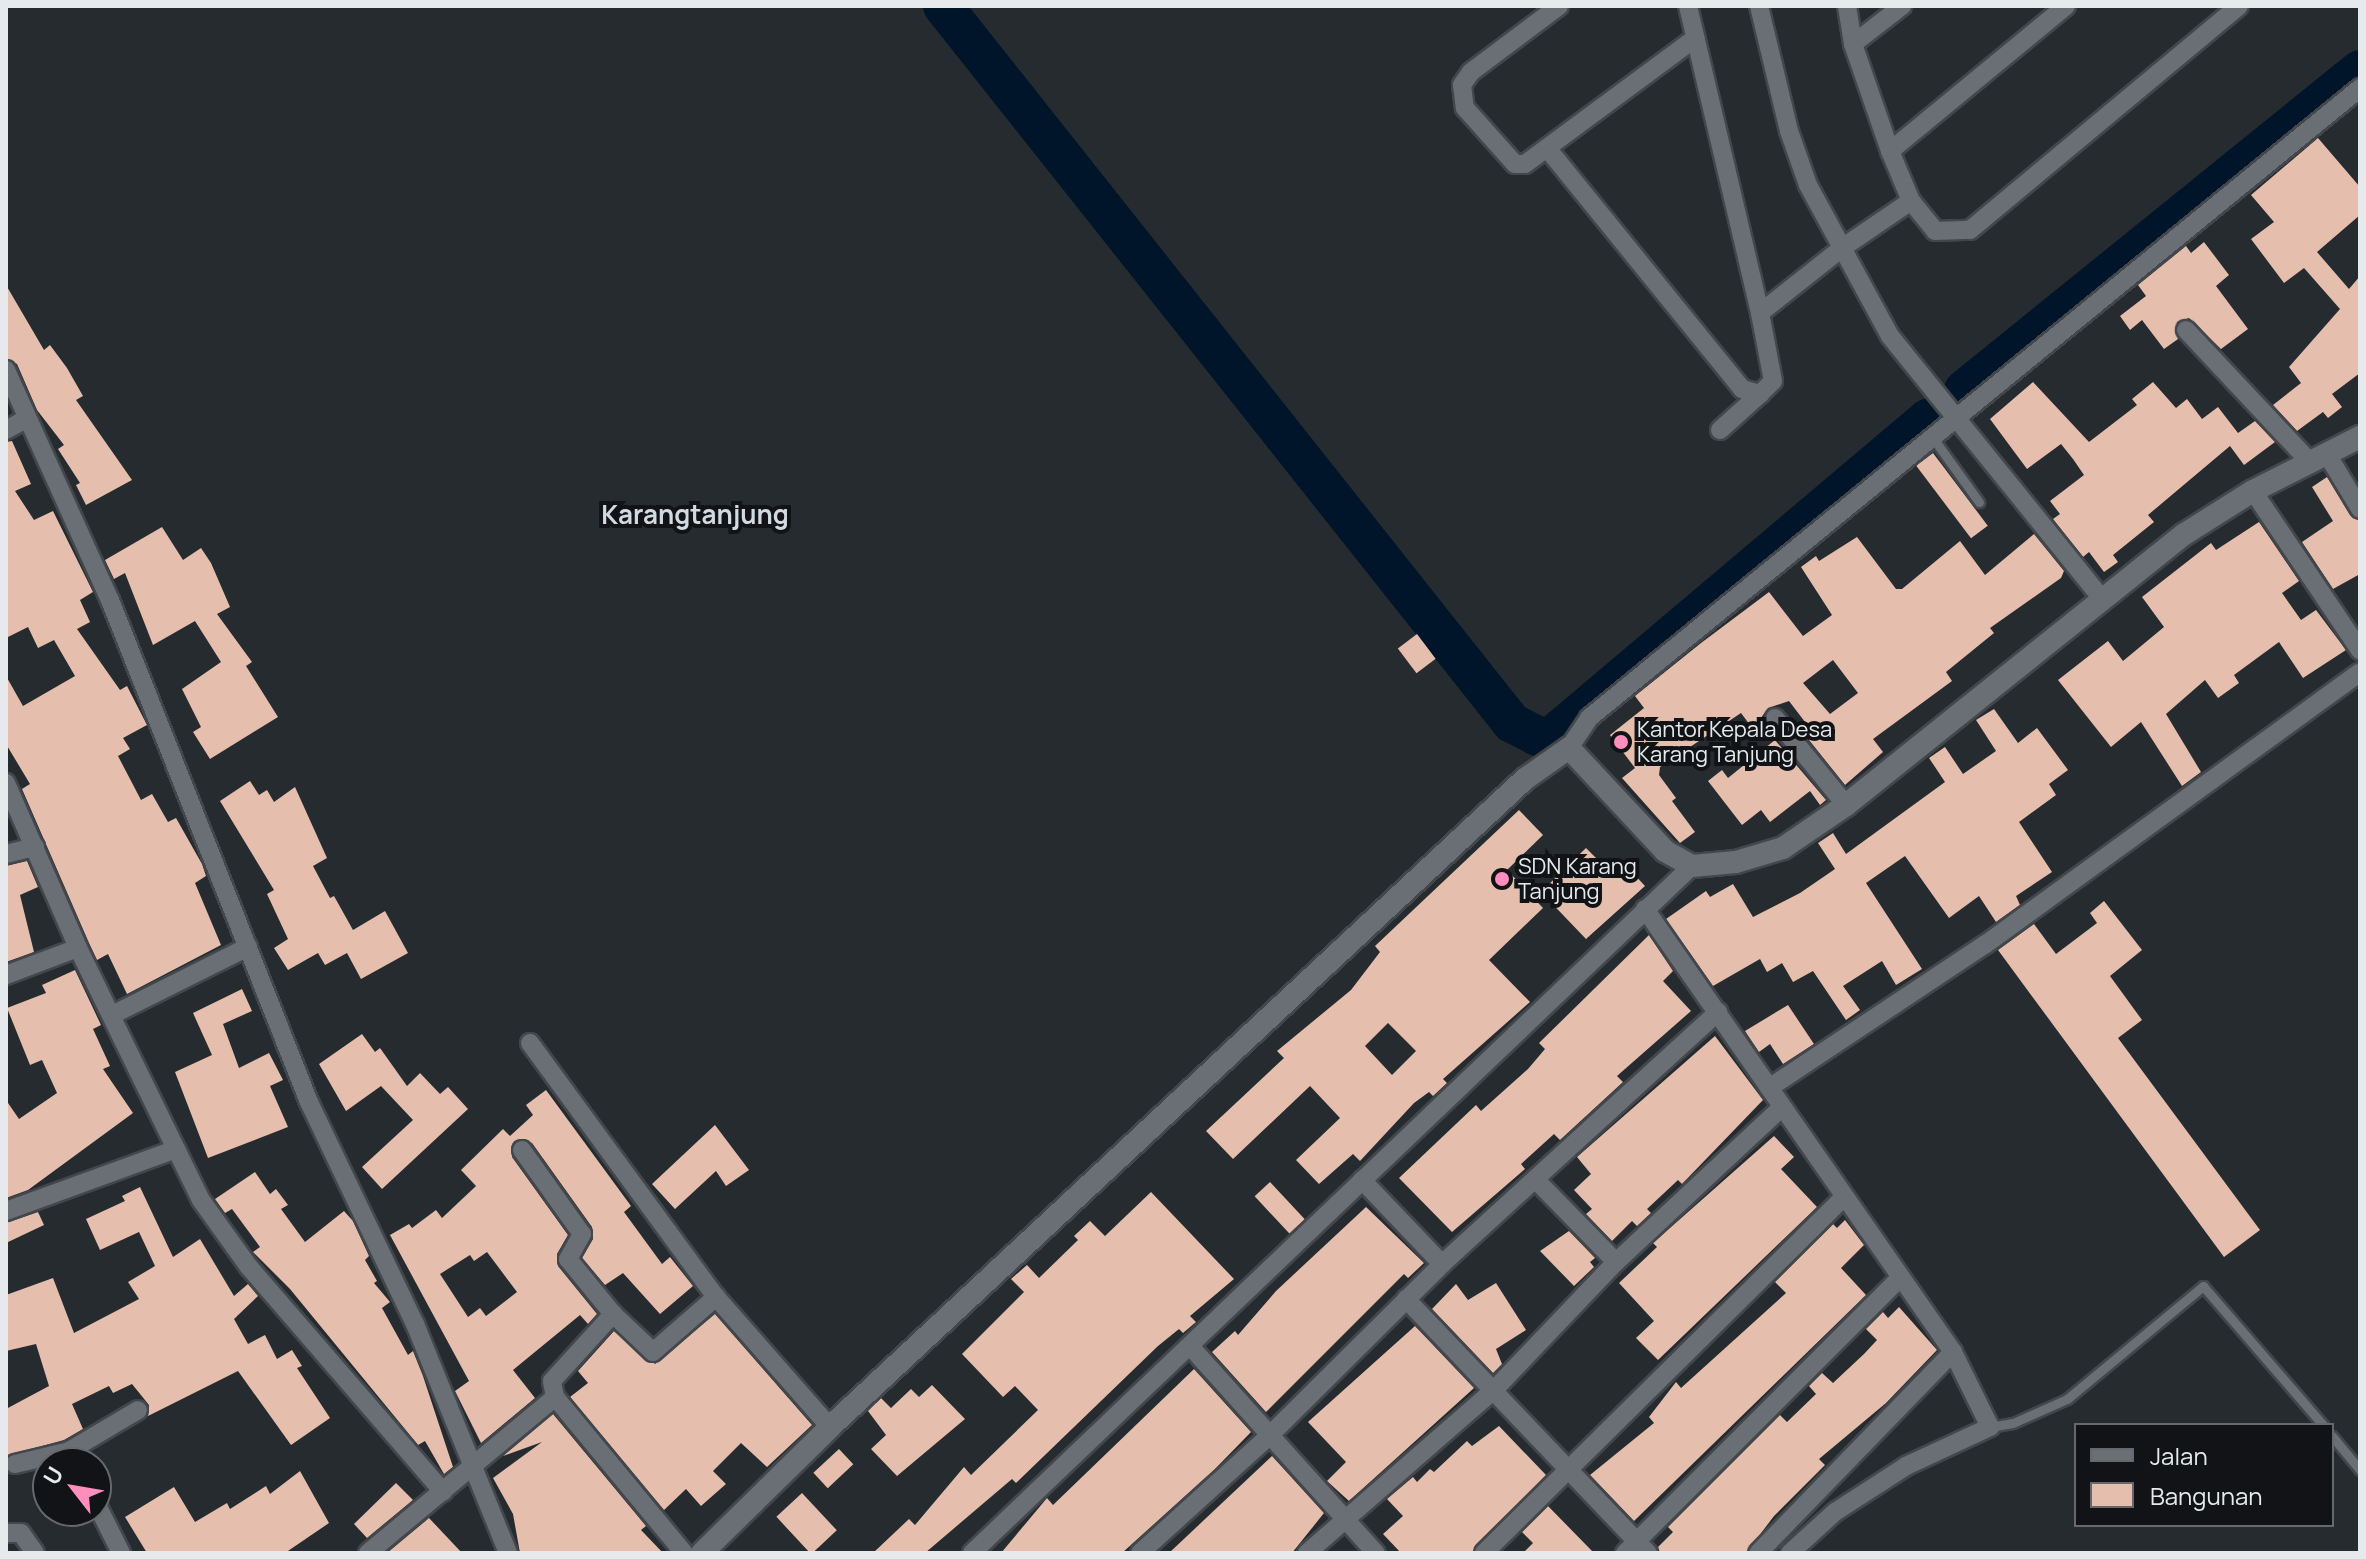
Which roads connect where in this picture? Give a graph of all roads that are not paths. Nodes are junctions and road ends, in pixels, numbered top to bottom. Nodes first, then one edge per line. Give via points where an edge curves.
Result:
1 (1559, 6) edge
2 (1688, 6) edge
3 (1759, 6) edge
4 (1847, 6) edge
5 (1902, 6) edge
6 (2066, 6) edge
7 (2239, 6) edge
8 (1695, 38) junction
9 (1853, 44) junction
10 (2360, 88) edge
11 (1547, 148) junction
12 (1890, 151) junction
13 (1911, 201) junction
14 (1842, 248) junction
15 (1760, 313) junction
16 (2186, 330) dead end
17 (6, 370) edge
18 (1760, 394) junction
19 (26, 419) junction
20 (1955, 420) junction
21 (6, 430) edge
22 (1720, 430) dead end
23 (2360, 437) edge
24 (1933, 438) junction
25 (2318, 458) junction
26 (2253, 491) junction
27 (1979, 502) dead end
28 (2360, 509) edge
29 (2102, 599) junction
30 (2360, 650) edge
31 (2360, 672) edge
32 (1775, 718) dead end
33 (1569, 748) junction
34 (6, 783) edge
35 (1846, 805) junction
36 (35, 847) junction
37 (6, 854) edge
38 (1692, 866) junction
39 (1645, 909) junction
40 (248, 947) junction
41 (78, 948) junction
42 (6, 975) edge
43 (1718, 1012) junction
44 (114, 1014) junction
45 (530, 1043) dead end
46 (1769, 1088) junction
47 (1782, 1107) junction
48 (176, 1149) junction
49 (522, 1150) dead end
50 (1535, 1179) junction
51 (1362, 1180) junction
52 (1842, 1199) junction
53 (6, 1211) edge
54 (1616, 1262) junction
55 (1442, 1264) junction
56 (1901, 1277) junction
57 (716, 1297) junction
58 (1406, 1299) junction
59 (613, 1314) junction
60 (1190, 1346) junction
61 (1953, 1352) junction
62 (1493, 1391) junction
63 (555, 1397) junction
64 (138, 1410) dead end
65 (2321, 1423) edge
66 (830, 1427) junction
67 (1990, 1427) junction
68 (1270, 1435) junction
69 (2334, 1438) edge
70 (86, 1447) edge
71 (32, 1462) edge
72 (15, 1464) dead end
73 (472, 1467) junction
74 (1567, 1468) junction
75 (2360, 1470) edge
76 (443, 1492) junction
77 (1344, 1519) junction
78 (108, 1527) edge
79 (6, 1533) edge
80 (1636, 1549) edge
81 (35, 1553) edge
82 (121, 1553) edge
83 (368, 1553) edge
84 (508, 1553) edge
85 (684, 1553) edge
86 (702, 1553) edge
87 (972, 1553) edge
88 (1140, 1553) edge
89 (1307, 1553) edge
90 (1376, 1553) edge
91 (1484, 1553) edge
92 (1758, 1553) edge
93 (1790, 1553) edge

1 - 11 street via 1471,72 1462,85 1465,108 1515,164 1525,164
2 - 8 street
3 - 14 street via 1789,131 1808,185
4 - 9 street
5 - 9 street
6 - 12 street
7 - 13 street via 1970,230 1935,231
8 - 11 street
8 - 15 street
9 - 12 street
10 - 20 street
11 - 18 street via 1742,389
12 - 13 street
13 - 14 street
14 - 15 street
14 - 20 street via 1890,336
15 - 18 street via 1773,381
16 - 25 street
17 - 19 street
18 - 22 street
19 - 21 street
19 - 40 street via 110,600
20 - 24 street
20 - 29 street
23 - 25 street
24 - 27 lane
24 - 33 street via 1589,718
25 - 26 street
25 - 28 street
26 - 29 street via 2183,535
26 - 30 street
29 - 35 street
31 - 46 street via 1986,944
32 - 35 street
33 - 38 street via 1665,851
33 - 66 street via 1525,779
34 - 36 street
35 - 38 street via 1783,848 1736,862
36 - 37 street
36 - 41 street
38 - 39 street
39 - 43 street
39 - 51 street
40 - 44 street
40 - 73 street via 309,1102 415,1324
41 - 42 street
41 - 44 street
43 - 46 street
43 - 50 street
44 - 48 street
45 - 57 street
46 - 47 street
47 - 52 street
47 - 54 street
48 - 53 street
48 - 76 street via 201,1200 249,1267
49 - 59 street via 582,1234 568,1259
50 - 54 street
50 - 55 street
51 - 55 street
51 - 60 street
52 - 56 street
52 - 74 street
54 - 62 street
55 - 58 street
56 - 61 street
56 - 80 street
57 - 59 street via 653,1352
57 - 66 street
58 - 62 street
58 - 68 street
59 - 63 street via 552,1381
60 - 68 street
60 - 87 street
61 - 67 street
61 - 92 street
62 - 74 street
62 - 77 street
63 - 73 street
63 - 85 street
64 - 70 street
65 - 67 lane via 2203,1286 2067,1399 2013,1423
66 - 86 street
67 - 93 street via 1906,1466 1835,1512
68 - 77 street
68 - 88 street
69 - 75 lane
71 - 72 street
73 - 76 street
73 - 84 street
74 - 80 street
74 - 91 street
76 - 83 street
77 - 89 street
77 - 90 street
78 - 82 street
79 - 81 street via 21,1533

